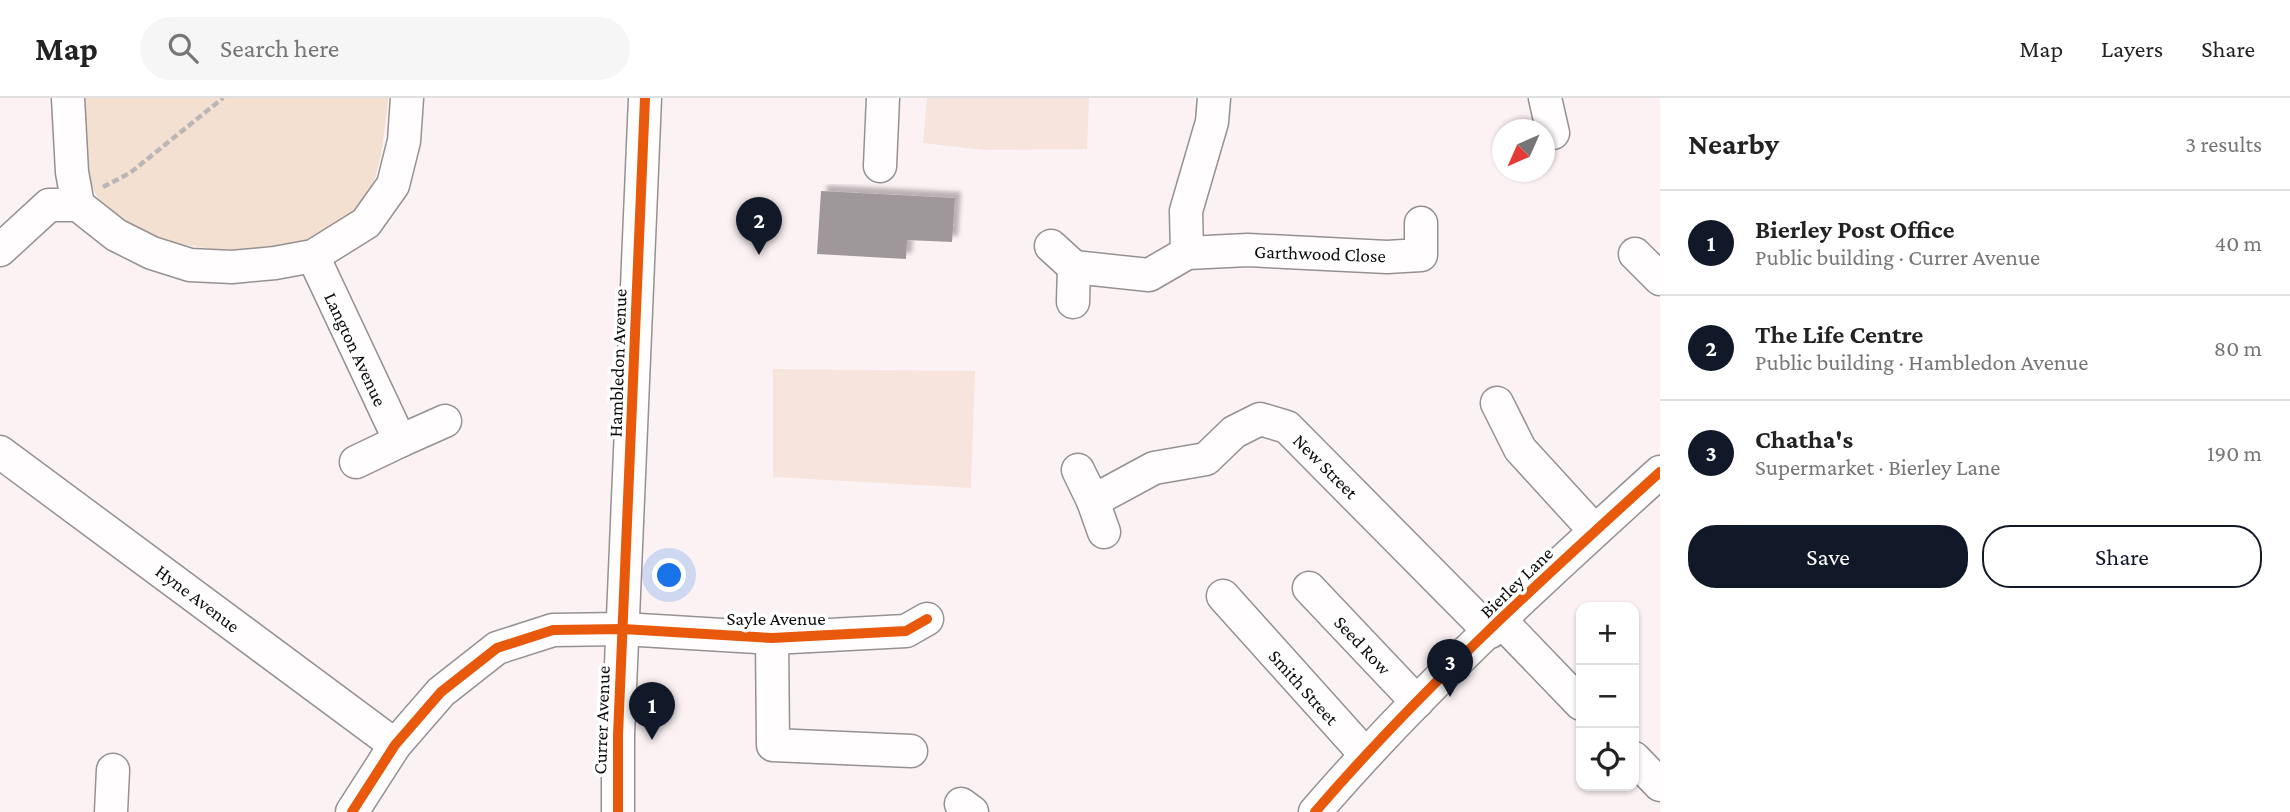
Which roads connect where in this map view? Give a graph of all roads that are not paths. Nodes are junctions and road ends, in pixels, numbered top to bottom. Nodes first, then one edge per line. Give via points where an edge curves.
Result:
1 (68, 98) edge
2 (407, 98) edge
3 (645, 98) edge
4 (883, 98) edge
5 (1214, 98) edge
6 (1545, 98) edge
7 (1550, 119) edge
8 (880, 166) dead end
9 (78, 205) junction
10 (1421, 223) dead end
11 (1051, 246) dead end
12 (0, 250) edge
13 (1187, 253) junction
14 (1635, 254) dead end
15 (313, 256) junction
16 (1074, 267) junction
17 (1660, 279) edge
18 (1073, 302) dead end
19 (1497, 403) dead end
20 (445, 421) dead end
21 (400, 441) junction
22 (0, 452) edge
23 (356, 462) dead end
24 (1078, 470) dead end
25 (1660, 472) edge
26 (1093, 501) junction
27 (1595, 531) junction
28 (1104, 532) dead end
29 (1309, 588) dead end
30 (1228, 613) dead end
31 (927, 619) dead end
32 (1495, 626) junction
33 (623, 629) junction
34 (772, 638) junction
35 (1576, 699) edge
36 (1417, 702) junction
37 (395, 745) junction
38 (911, 751) dead end
39 (1365, 754) junction
40 (1639, 763) edge
41 (113, 770) dead end
42 (1660, 785) edge
43 (111, 812) edge
44 (352, 812) edge
45 (618, 812) edge
46 (1315, 812) edge

1 - 9 street
2 - 15 street via 404,141 393,185 366,223
3 - 33 street, Hambledon Avenue
4 - 8 street
5 - 13 street via 1212,122 1185,211
6 - 7 street
9 - 12 street via 48,205
9 - 15 street via 116,235 190,265 242,266
10 - 13 street, Garthwood Close via 1421,255 1248,250
11 - 16 street
13 - 16 street, Garthwood Close via 1149,275
14 - 17 street
15 - 21 street, Langton Avenue
16 - 18 street
19 - 27 street via 1520,449
20 - 21 street
21 - 23 street
22 - 37 street, Hyne Avenue
24 - 26 street
25 - 27 street, Bierley Lane
26 - 28 street
26 - 32 street, New Street via 1154,468 1206,459 1234,432 1260,419 1287,427
27 - 32 street, Bierley Lane
29 - 36 street, Seed Row
30 - 39 street, Smith Street
31 - 34 street, Sayle Avenue via 906,631
32 - 35 street
32 - 36 street, Bierley Lane
33 - 34 street, Sayle Avenue
33 - 37 street, Sayle Avenue via 553,631 497,648 441,692
33 - 45 street, Currer Avenue
34 - 38 street, Sayle Avenue via 771,753
36 - 39 street, Bierley Lane
37 - 44 street, Sayle Avenue
39 - 46 street, Bierley Lane
40 - 42 street
41 - 43 street

